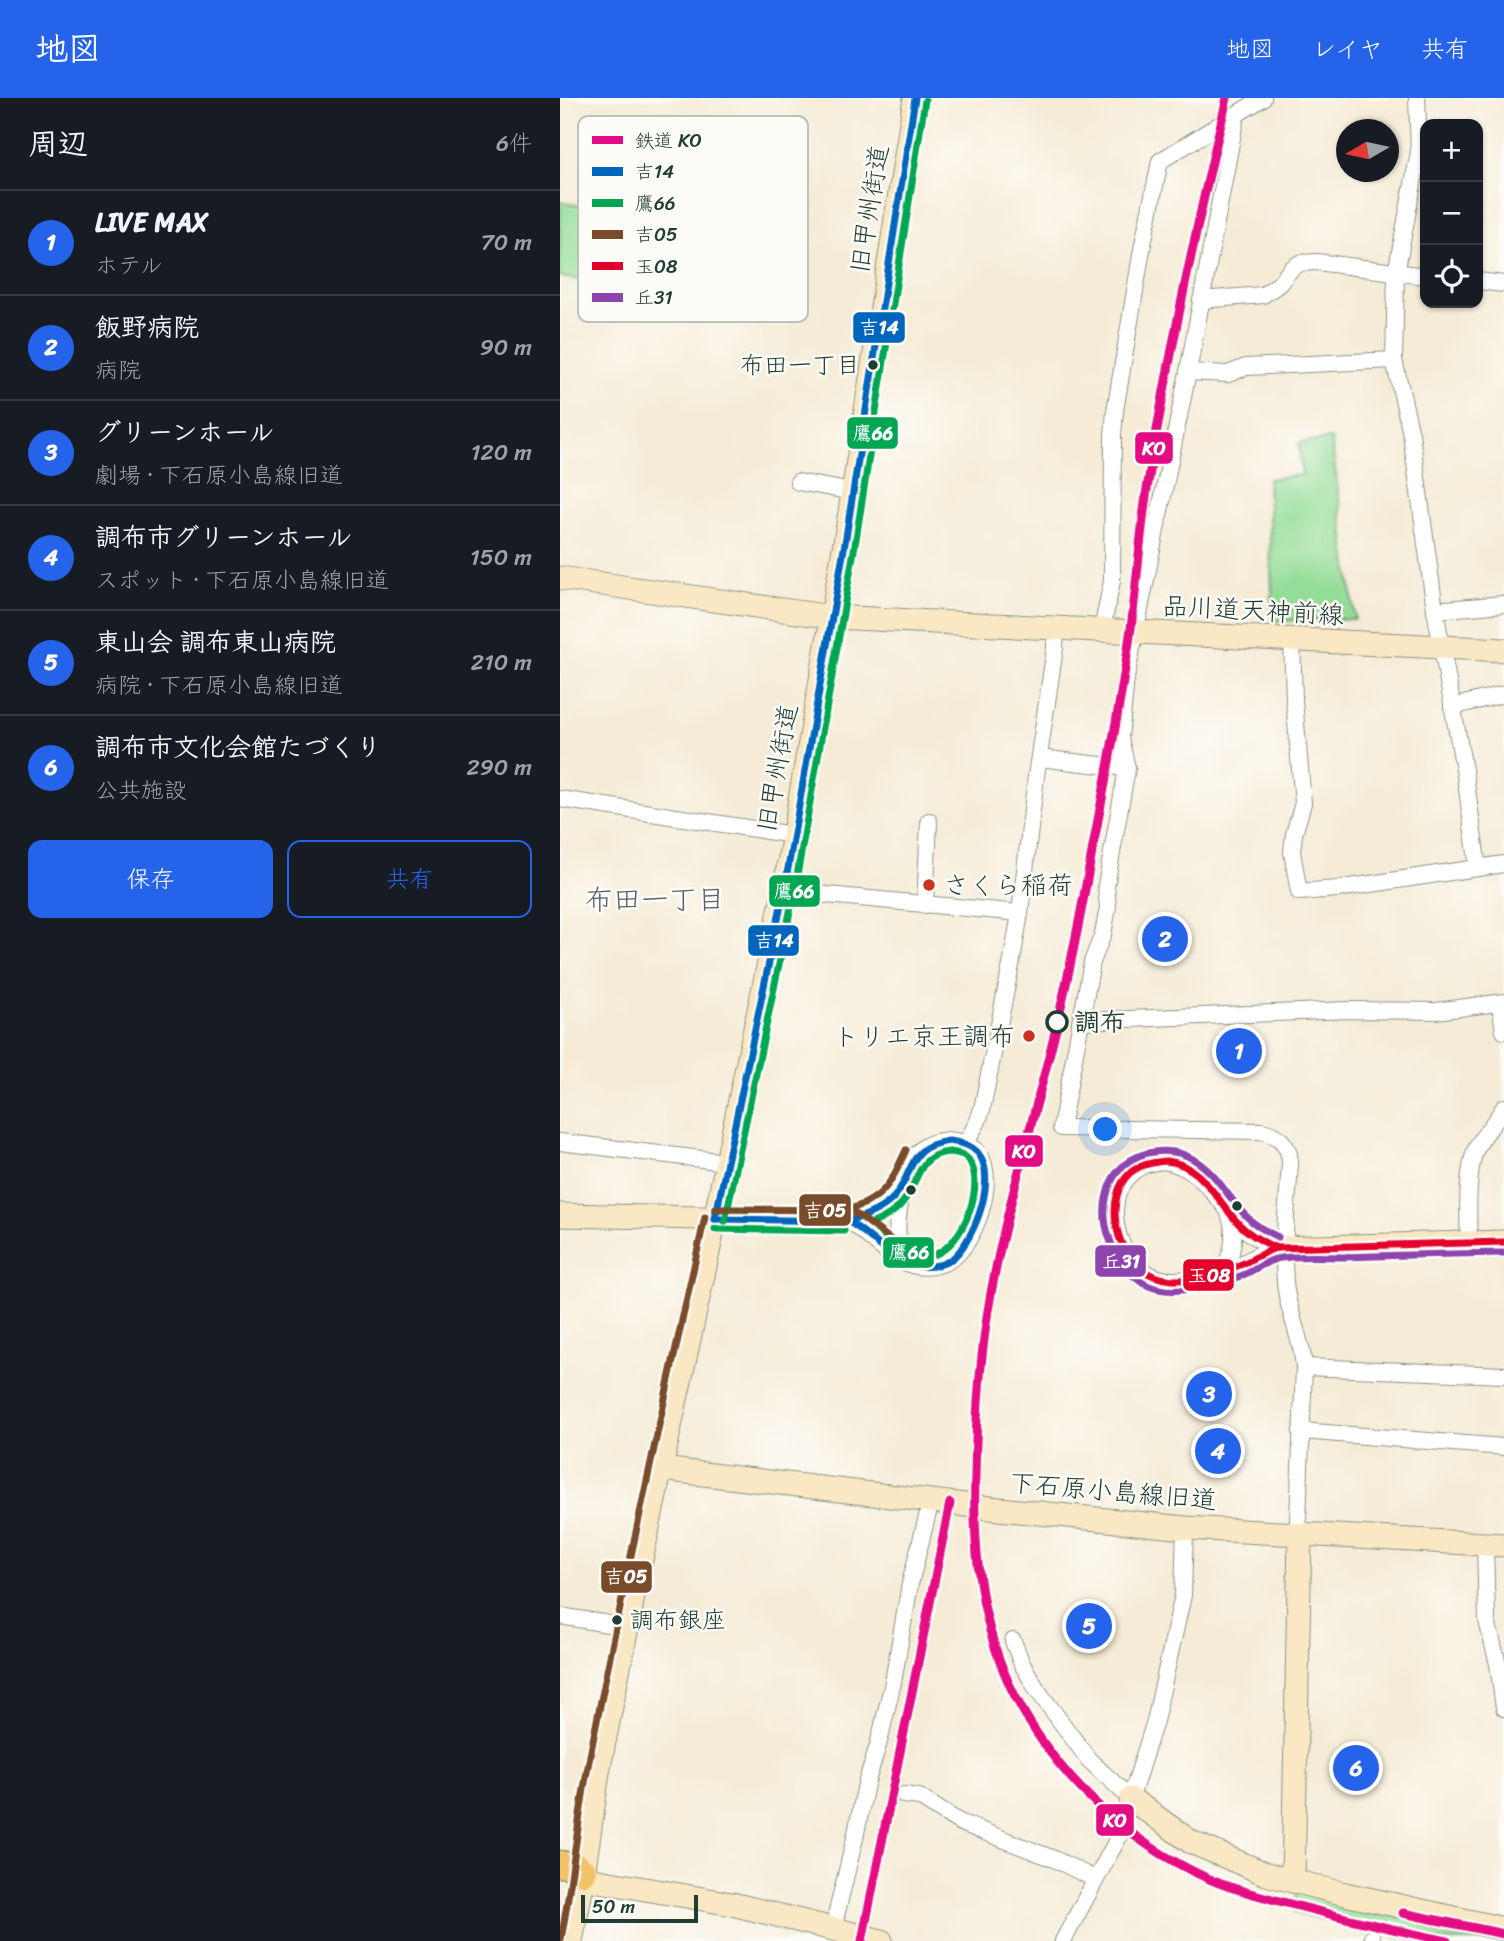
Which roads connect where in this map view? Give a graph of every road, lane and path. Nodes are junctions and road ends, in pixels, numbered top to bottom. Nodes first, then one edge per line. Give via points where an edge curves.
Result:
1 (915, 98) edge
2 (1263, 98) edge
3 (1417, 98) edge
4 (1236, 116) junction
5 (1396, 273) junction
6 (1420, 275) edge
7 (1483, 282) edge
8 (1504, 284) edge
9 (1201, 300) junction
10 (1394, 360) junction
11 (1188, 372) junction
12 (798, 482) dead end
13 (853, 492) junction
14 (560, 578) edge
15 (1504, 604) edge
16 (1435, 610) junction
17 (832, 617) junction
18 (1056, 628) junction
19 (1102, 630) junction
20 (1136, 632) junction
21 (1292, 640) junction
22 (1441, 646) junction
23 (1504, 650) edge
24 (1504, 694) edge
25 (1452, 707) junction
26 (1039, 758) junction
27 (1127, 768) junction
28 (560, 799) edge
29 (929, 821) dead end
30 (793, 835) junction
31 (1504, 864) edge
32 (1478, 868) junction
33 (784, 891) junction
34 (925, 905) junction
35 (1020, 913) junction
36 (1502, 1002) edge
37 (1080, 1021) junction
38 (1504, 1031) edge
39 (1504, 1107) edge
40 (560, 1142) edge
41 (966, 1143) junction
42 (726, 1162) junction
43 (905, 1178) junction
44 (1226, 1208) junction
45 (560, 1215) edge
46 (715, 1219) junction
47 (847, 1221) junction
48 (1504, 1242) edge
49 (1469, 1243) junction
50 (1281, 1248) junction
51 (915, 1266) junction
52 (1220, 1271) junction
53 (1304, 1367) junction
54 (1504, 1375) edge
55 (1301, 1431) junction
56 (1504, 1447) edge
57 (660, 1469) junction
58 (931, 1501) junction
59 (1185, 1528) junction
60 (1300, 1535) junction
61 (1495, 1544) edge
62 (560, 1616) edge
63 (627, 1627) junction
64 (1013, 1641) dead end
65 (1501, 1667) edge
66 (1504, 1708) edge
67 (904, 1795) dead end
68 (1131, 1800) junction
69 (572, 1868) edge
70 (1095, 1879) junction
71 (1293, 1881) junction
72 (1504, 1929) edge
73 (844, 1934) edge
74 (571, 1941) edge
75 (881, 1941) edge
76 (1063, 1941) edge

1 - 13 street, 旧甲州街道
2 - 4 street
3 - 5 street via 1419,152
4 - 9 street
4 - 19 street via 1160,161 1115,411 1112,581
5 - 6 street
5 - 9 street via 1300,263 1263,295
5 - 10 street
7 - 8 street
9 - 11 street
10 - 11 street via 1246,367 1228,374
10 - 16 street via 1411,434
11 - 20 street
12 - 13 street
13 - 17 street, 旧甲州街道
14 - 17 street, 品川道天神前線
15 - 16 street
16 - 22 street
17 - 18 street, 品川道天神前線
17 - 30 street, 旧甲州街道
18 - 19 street, 品川道天神前線
18 - 26 street
19 - 20 street, 品川道天神前線
20 - 21 street, 品川道天神前線
20 - 27 street via 1120,738
21 - 22 street, 品川道天神前線
21 - 32 street via 1303,803 1292,852 1299,892
22 - 23 street, 品川道天神前線
22 - 25 street
24 - 25 street
25 - 32 street
26 - 27 street
26 - 35 street
27 - 37 street via 1106,886 1103,934
28 - 30 street
29 - 34 street
30 - 33 street, 旧甲州街道
31 - 32 street
33 - 34 street
33 - 42 street, 旧甲州街道
34 - 35 street
35 - 41 street via 982,1109
36 - 37 street via 1436,1011
36 - 38 street
37 - 50 street via 1061,1128 1274,1134 1288,1148 1290,1162
39 - 49 street via 1481,1139 1471,1166
40 - 42 street
41 - 43 street via 929,1143 916,1154
41 - 51 street via 977,1151 985,1169 979,1216 955,1257 941,1265
42 - 46 street, 旧甲州街道
43 - 47 street via 883,1206
43 - 51 street via 897,1233 906,1257
44 - 50 street via 1252,1235
44 - 52 street via 1233,1228 1232,1246
44 - 52 street via 1190,1170 1163,1161 1136,1170 1115,1200 1116,1230 1137,1268 1172,1280
45 - 46 street
46 - 47 street
46 - 57 street, 旧甲州街道
47 - 51 street
48 - 49 street
49 - 50 street
50 - 52 street
50 - 53 street
53 - 54 street
53 - 55 street
55 - 56 street
55 - 60 street
57 - 58 street, 下石原小島線旧道
57 - 63 street, 旧甲州街道
58 - 59 street, 下石原小島線旧道
58 - 73 street via 855,1838
59 - 60 street, 下石原小島線旧道
59 - 68 street via 1183,1595 1155,1721
60 - 61 street, 下石原小島線旧道
60 - 71 street
61 - 65 street via 1488,1621
62 - 63 street
63 - 69 street via 598,1772
64 - 68 street via 1038,1691 1088,1760
65 - 66 street
67 - 70 street via 919,1797 959,1822
68 - 70 street via 1118,1838
68 - 71 street via 1191,1842
69 - 73 street via 593,1880 732,1904
69 - 74 street
70 - 76 street
71 - 72 street
73 - 75 street

